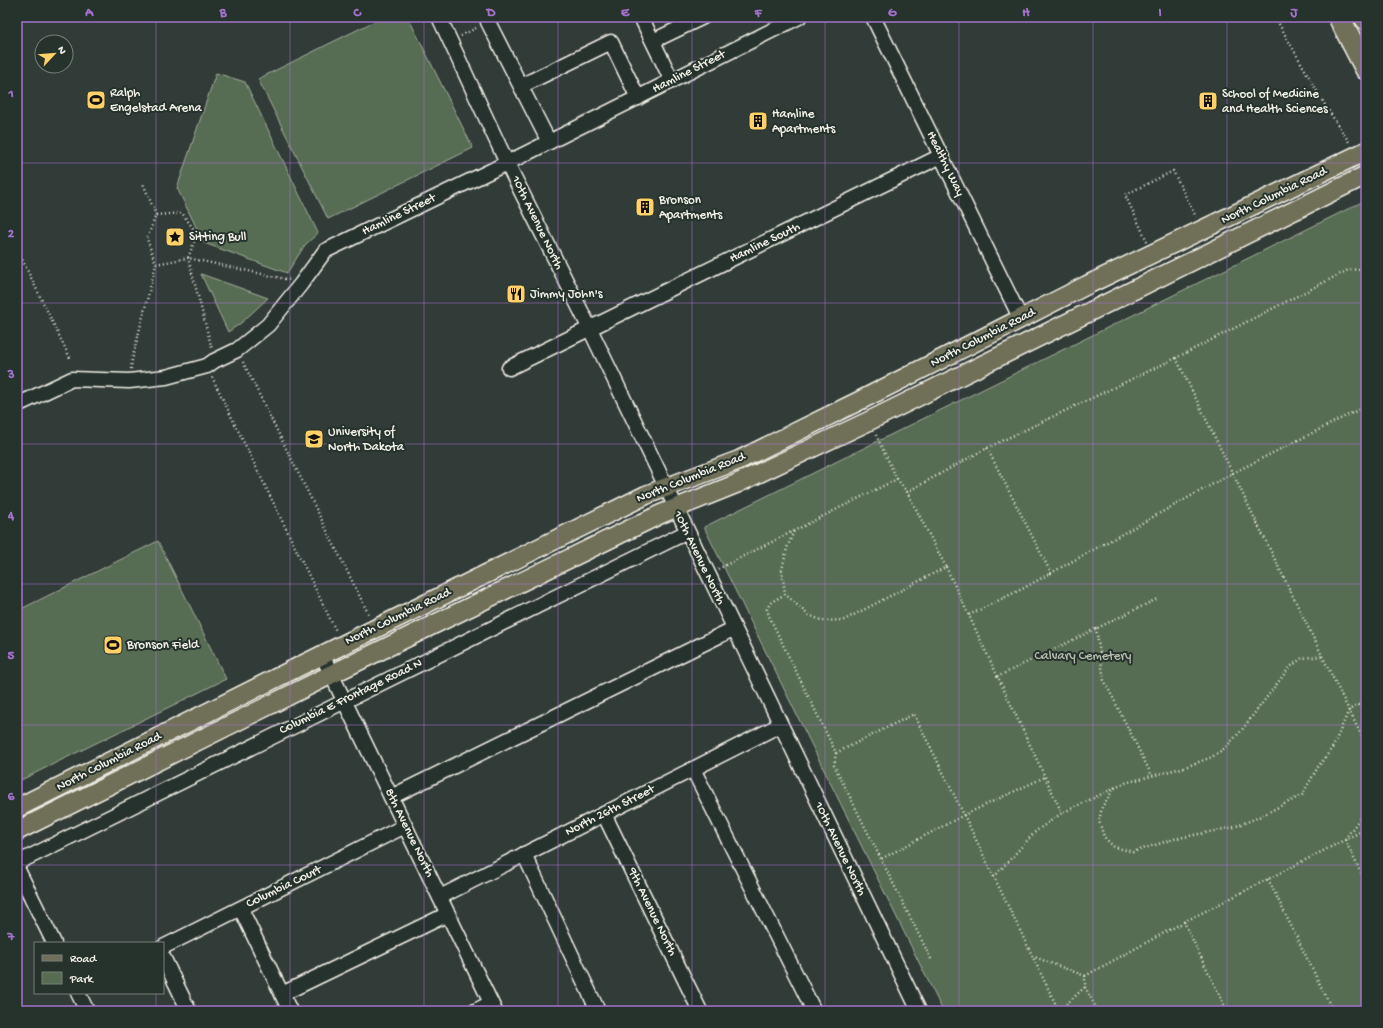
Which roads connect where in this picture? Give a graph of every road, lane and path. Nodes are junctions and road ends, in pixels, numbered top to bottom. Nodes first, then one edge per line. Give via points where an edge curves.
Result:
1 (439, 17) edge
2 (641, 17) edge
3 (703, 17) edge
4 (799, 17) edge
5 (873, 17) edge
6 (1275, 17) edge
7 (1339, 17) edge
8 (488, 22) dead end
9 (653, 41) junction
10 (1366, 69) edge
11 (672, 81) junction
12 (521, 86) junction
13 (638, 98) junction
14 (548, 142) junction
15 (1349, 142) dead end
16 (1366, 151) edge
17 (941, 156) junction
18 (507, 163) junction
19 (1366, 175) edge
20 (144, 183) dead end
21 (156, 215) junction
22 (1197, 220) dead end
23 (1149, 244) dead end
24 (17, 249) edge
25 (188, 258) junction
26 (156, 264) junction
27 (1366, 275) edge
28 (301, 284) junction
29 (1017, 311) dead end
30 (590, 329) junction
31 (237, 350) junction
32 (70, 358) dead end
33 (1176, 358) junction
34 (211, 363) junction
35 (509, 368) dead end
36 (129, 381) junction
37 (17, 406) edge
38 (1366, 406) edge
39 (869, 421) junction
40 (987, 448) junction
41 (1233, 473) junction
42 (897, 479) junction
43 (665, 487) junction
44 (907, 492) junction
45 (675, 508) junction
46 (794, 531) junction
47 (687, 532) junction
48 (946, 567) junction
49 (1051, 573) junction
50 (707, 574) junction
51 (785, 594) junction
52 (1157, 599) dead end
53 (969, 615) junction
54 (372, 621) dead end
55 (1096, 628) junction
56 (733, 629) junction
57 (339, 637) dead end
58 (322, 655) junction
59 (1323, 656) junction
60 (332, 674) junction
61 (997, 677) junction
62 (344, 700) junction
63 (1366, 701) edge
64 (1349, 710) junction
65 (780, 726) junction
66 (1366, 745) edge
67 (836, 754) junction
68 (693, 769) junction
69 (1152, 776) junction
70 (1045, 777) junction
71 (1116, 787) junction
72 (391, 797) junction
73 (17, 808) edge
74 (1366, 810) edge
75 (1062, 813) junction
76 (604, 814) junction
77 (964, 815) junction
78 (405, 826) junction
79 (1366, 829) edge
80 (17, 832) edge
81 (1345, 840) junction
82 (524, 854) junction
83 (881, 859) junction
84 (17, 863) edge
85 (17, 868) edge
86 (994, 877) junction
87 (1268, 879) junction
88 (1366, 882) edge
89 (440, 897) junction
90 (241, 908) junction
91 (448, 914) junction
92 (1184, 922) junction
93 (54, 942) edge
94 (164, 946) edge
95 (1032, 956) junction
96 (164, 959) edge
97 (932, 961) dead end
98 (1085, 976) junction
99 (1085, 987) junction
100 (78, 994) edge
101 (282, 994) junction
102 (493, 1007) edge
103 (87, 1011) edge
104 (189, 1011) edge
105 (290, 1011) edge
106 (475, 1011) edge
107 (598, 1011) edge
108 (700, 1011) edge
109 (814, 1011) edge
110 (918, 1011) edge
111 (1098, 1011) edge
112 (1227, 1011) edge
113 (1333, 1011) edge

1 - 18 street, 10th Avenue North
2 - 9 street
3 - 9 street
4 - 11 street, Hamline Street
5 - 17 street, Healthy Way
6 - 15 path
7 - 10 highway
8 - 12 street
9 - 11 street
11 - 13 street, Hamline Street
12 - 13 street via 611,42
12 - 14 street
13 - 14 street, Hamline Street
14 - 18 street, Hamline Street
16 - 43 main road, North Columbia Road via 1087,285 739,460
17 - 29 street, Healthy Way
17 - 30 street, Hamline South
18 - 28 street, Hamline Street via 325,251
18 - 30 street, 10th Avenue North
19 - 39 main road, North Columbia Road
20 - 21 path
21 - 25 path via 182,213 197,234
21 - 26 path via 147,239
22 - 23 path via 1173,171 1124,195
24 - 32 path
25 - 26 path
25 - 28 path via 285,278
25 - 34 path via 210,340
26 - 36 path
27 - 33 path via 1360,269 1348,270
28 - 31 street, Hamline Street via 268,325
30 - 35 street, Hamline South
30 - 43 street, 10th Avenue North
31 - 34 street, Hamline Street
31 - 54 path
33 - 40 path
33 - 41 path
34 - 36 street, Hamline Street via 166,378
34 - 57 path
36 - 37 street, Hamline Street via 72,379
38 - 41 path
39 - 42 path
39 - 45 main road, North Columbia Road via 736,484
40 - 44 path
40 - 49 path
41 - 49 path
41 - 59 path
42 - 44 path
42 - 46 path
43 - 45 street, 10th Avenue North
43 - 58 main road, North Columbia Road
44 - 48 path
45 - 47 street, 10th Avenue North
45 - 60 main road, North Columbia Road
46 - 50 path
46 - 51 path via 782,570
47 - 50 street, 10th Avenue North
47 - 62 street, Columbia E Frontage Road N
48 - 51 path via 844,620 823,621 807,614
48 - 53 path
49 - 53 path
50 - 56 street, 10th Avenue North
51 - 67 path via 770,603 769,616
52 - 55 path
53 - 61 path
55 - 61 path
55 - 69 path via 1104,680
56 - 65 street, 10th Avenue North
56 - 72 street
58 - 60 street, 8th Avenue North
58 - 73 main road, North Columbia Road
59 - 64 path
59 - 69 path via 1302,658 1289,668 1241,731 1212,758
60 - 62 street, 8th Avenue North
60 - 80 main road, North Columbia Road
61 - 70 path
62 - 72 street, 8th Avenue North
62 - 84 street, Columbia E Frontage Road N
63 - 64 path
64 - 66 path
64 - 71 path via 1333,747 1302,795 1234,827 1174,839 1133,852 1114,847 1104,837 1099,821 1102,807
65 - 68 street, North 26th Street
65 - 110 street, 10th Avenue North
67 - 77 path via 914,714
67 - 83 path via 834,765
68 - 76 street, North 26th Street
68 - 109 street
69 - 71 path
70 - 75 path
70 - 77 path
71 - 75 path
72 - 78 street, 8th Avenue North
74 - 81 path
75 - 86 path via 1036,831
76 - 82 street, North 26th Street
76 - 108 street, 9th Avenue North
77 - 83 path
77 - 86 path
78 - 89 street, 8th Avenue North
78 - 90 street, Columbia Court
79 - 81 path
81 - 87 path
81 - 88 path
82 - 89 street, North 26th Street
82 - 107 street
83 - 97 path
85 - 93 street
86 - 95 path
87 - 92 path
87 - 113 path
89 - 91 street, 8th Avenue North
90 - 94 street, Columbia Court
90 - 101 street
91 - 101 street
91 - 102 street, 8th Avenue North
92 - 98 path
92 - 112 path
95 - 98 path
95 - 99 path via 1059,1011
96 - 104 street
98 - 99 path
99 - 111 path
100 - 103 street
101 - 105 street
102 - 106 street

